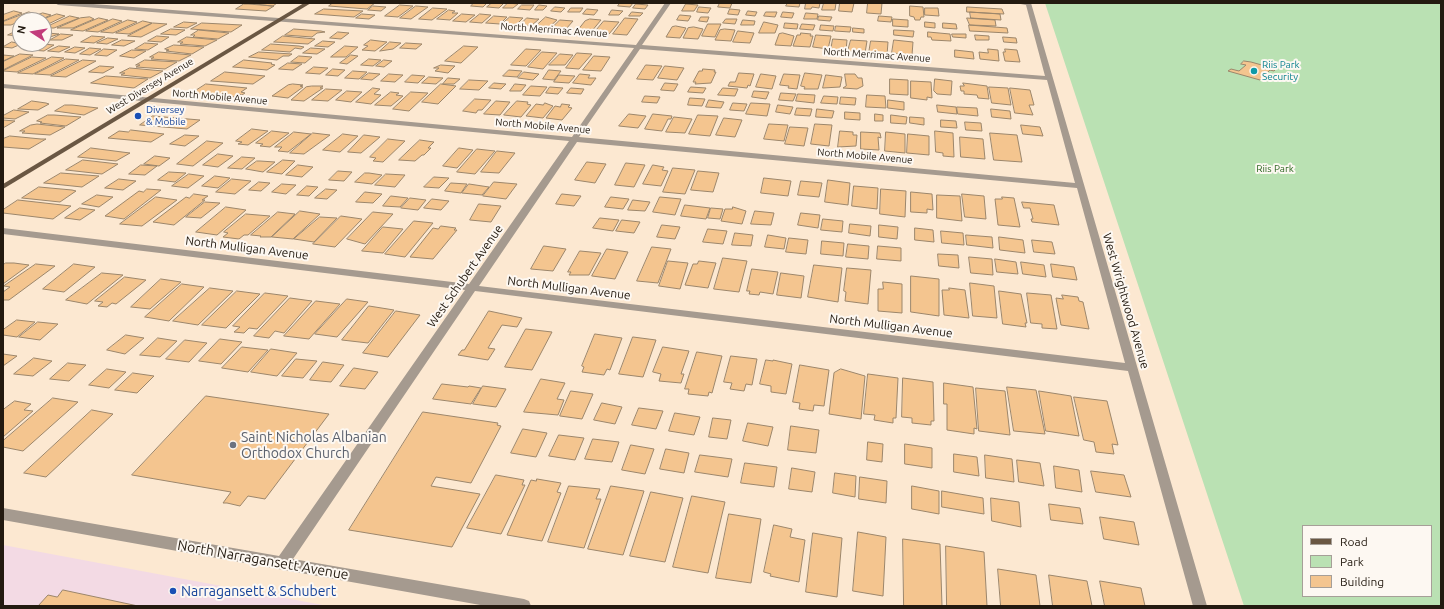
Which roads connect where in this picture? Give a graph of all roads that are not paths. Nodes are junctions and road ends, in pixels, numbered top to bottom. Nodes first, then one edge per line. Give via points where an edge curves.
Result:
1 (58, 3) edge
2 (308, 3) edge
3 (668, 3) edge
4 (1025, 3) edge
5 (280, 20) junction
6 (638, 47) junction
7 (1049, 78) junction
8 (3, 86) edge
9 (147, 100) junction
10 (574, 139) junction
11 (1080, 186) junction
12 (3, 187) edge
13 (3, 231) edge
14 (471, 289) junction
15 (1132, 368) junction
16 (3, 514) edge
17 (282, 563) junction
18 (524, 606) edge
19 (1200, 606) edge

1 - 5 street, North Merrimac Avenue
2 - 5 main road, West Diversey Avenue
3 - 6 street, West Schubert Avenue
4 - 7 street, West Wrightwood Avenue
5 - 6 street, North Merrimac Avenue
5 - 9 main road, West Diversey Avenue
6 - 7 street, North Merrimac Avenue
6 - 10 street, West Schubert Avenue
7 - 11 street, West Wrightwood Avenue
8 - 9 street, North Mobile Avenue
9 - 10 street, North Mobile Avenue
9 - 12 main road, West Diversey Avenue
10 - 11 street, North Mobile Avenue
10 - 14 street, West Schubert Avenue
11 - 15 street, West Wrightwood Avenue
13 - 14 street, North Mulligan Avenue
14 - 15 street, North Mulligan Avenue
14 - 17 street, West Schubert Avenue
15 - 19 street, West Wrightwood Avenue
16 - 17 street, North Narragansett Avenue
17 - 18 street, North Narragansett Avenue

